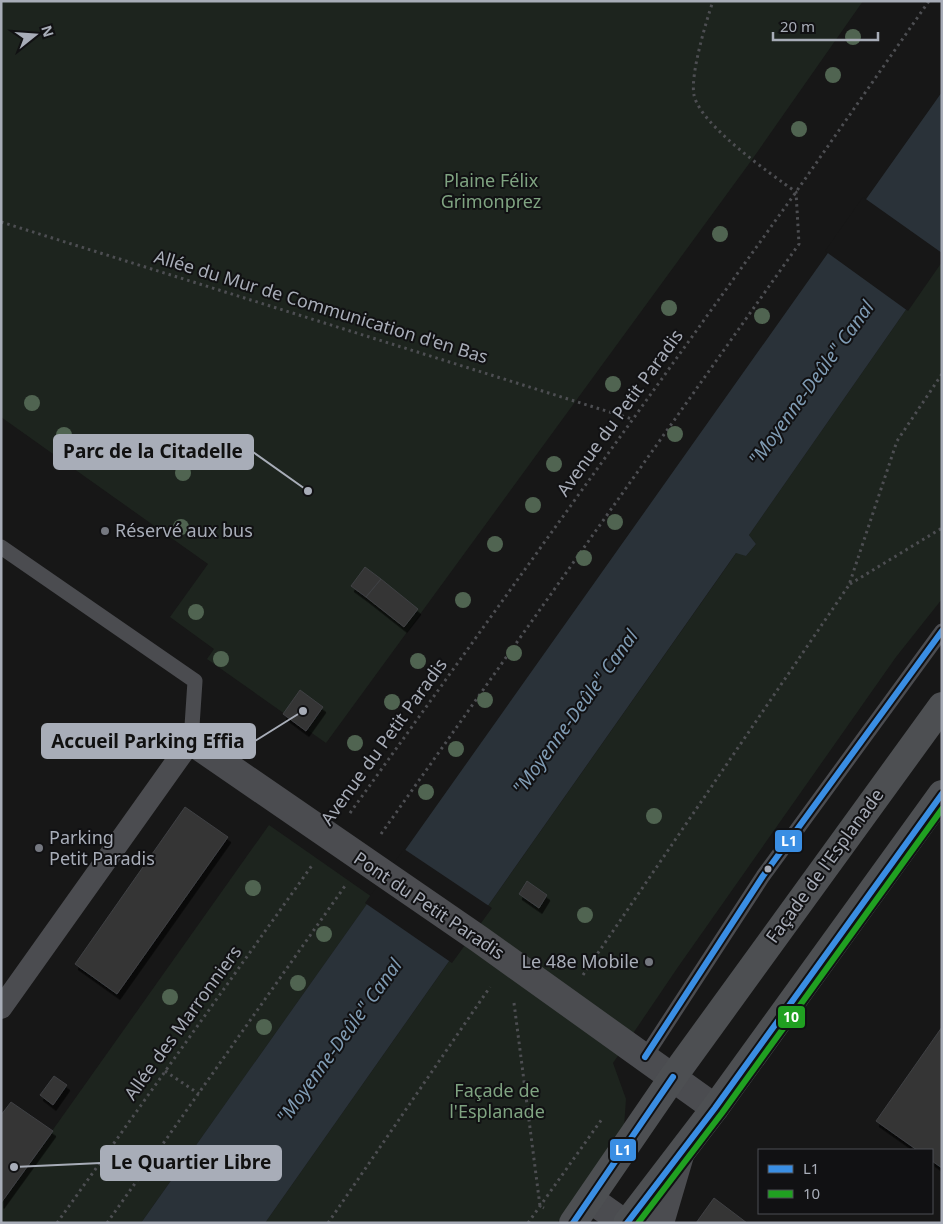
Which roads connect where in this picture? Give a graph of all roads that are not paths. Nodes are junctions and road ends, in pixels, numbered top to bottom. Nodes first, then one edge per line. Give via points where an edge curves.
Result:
1 (1, 547) edge
2 (942, 631) edge
3 (942, 706) edge
4 (191, 741) junction
5 (942, 794) edge
6 (1, 1008) edge
7 (645, 1057) junction
8 (673, 1077) junction
9 (715, 1108) junction
10 (680, 1154) junction
11 (590, 1199) junction
12 (573, 1223) edge
13 (626, 1223) edge
14 (660, 1223) edge

1 - 4 lane via 195,681
2 - 7 lane via 763,876
3 - 8 main road, Façade de l'Esplanade
4 - 6 street
4 - 7 street, Pont du Petit Paradis
5 - 9 main road
7 - 8 street, Pont du Petit Paradis
8 - 9 street, Pont du Petit Paradis
8 - 11 main road, Façade de l'Esplanade
9 - 10 main road
10 - 13 main road
10 - 14 street
11 - 12 main road, Façade de l'Esplanade
11 - 13 street

